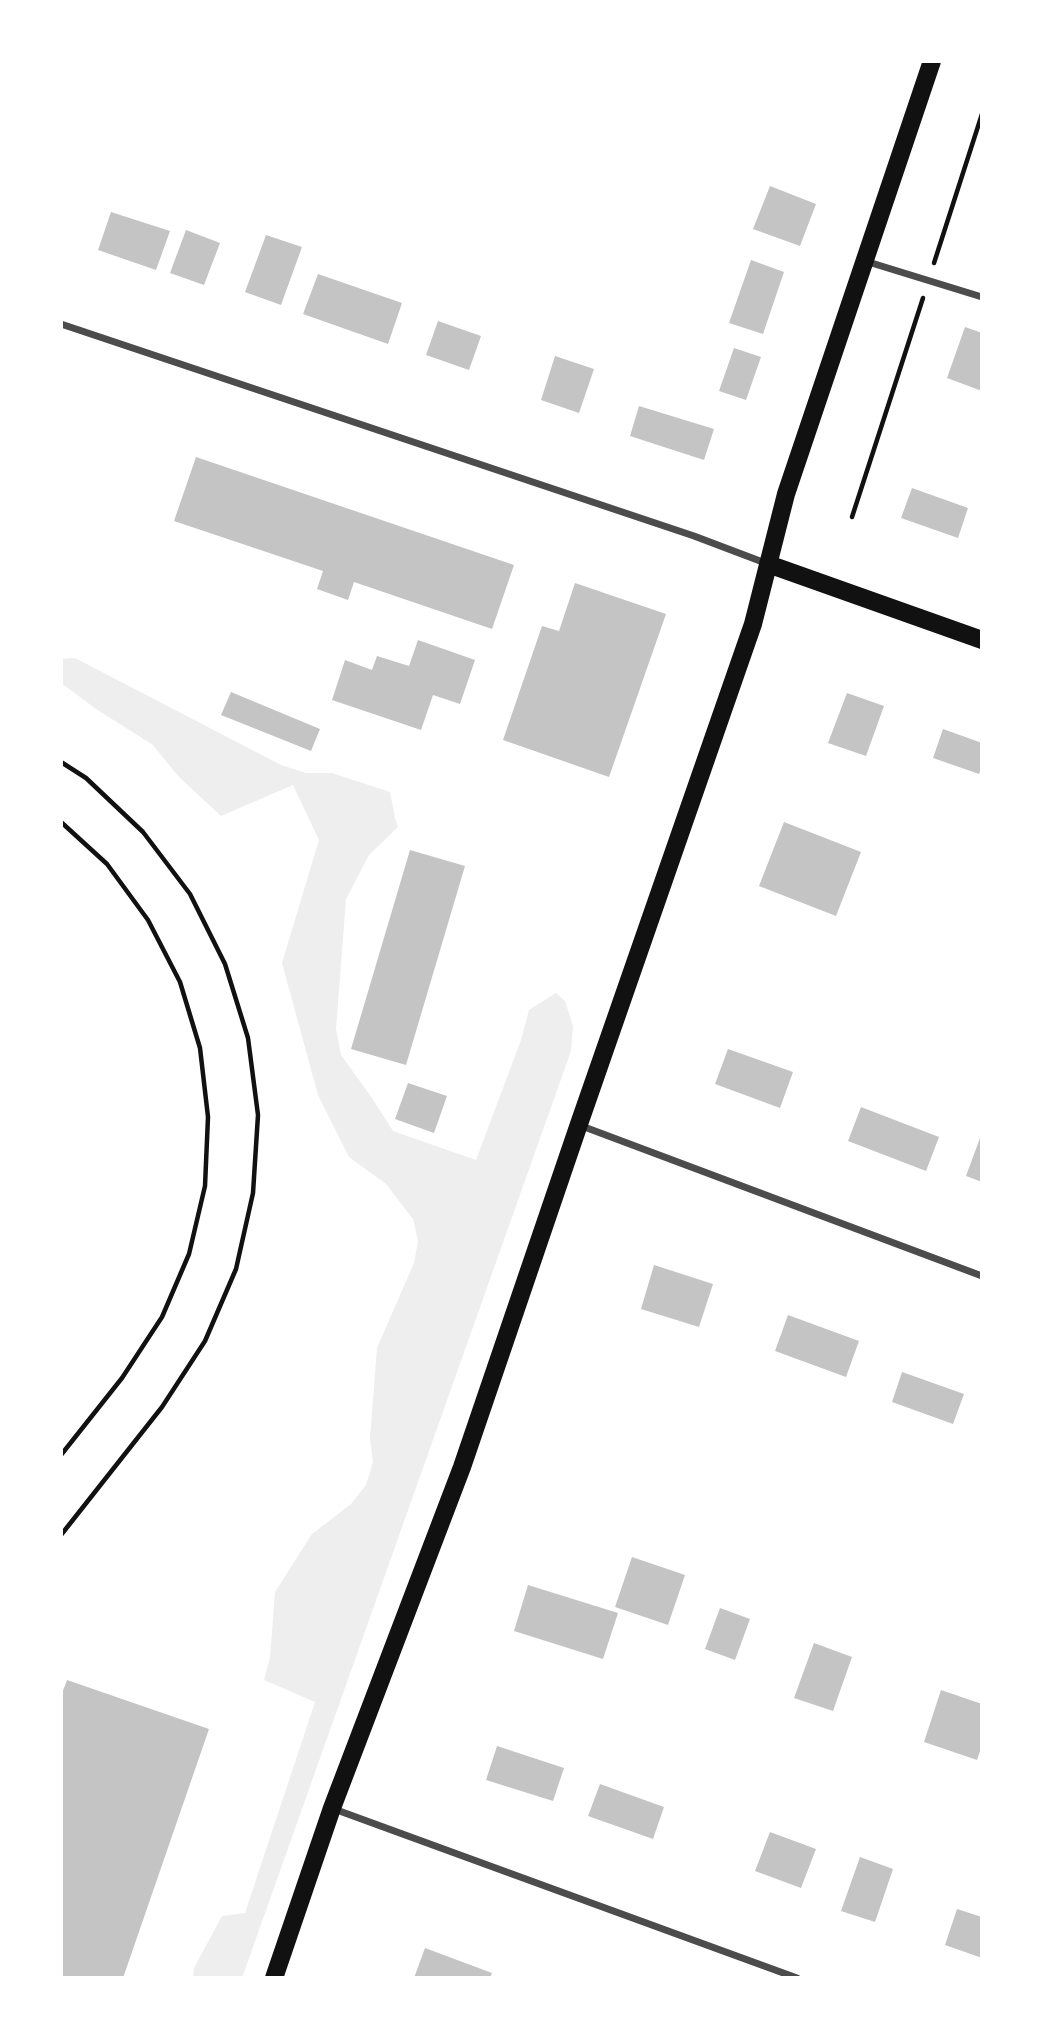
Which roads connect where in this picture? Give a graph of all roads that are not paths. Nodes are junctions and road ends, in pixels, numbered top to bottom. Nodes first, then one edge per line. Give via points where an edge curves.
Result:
1 (932, 61) edge
2 (865, 261) junction
3 (982, 297) edge
4 (61, 324) edge
5 (768, 564) junction
6 (982, 640) edge
7 (579, 1124) junction
8 (982, 1276) edge
9 (332, 1808) junction
10 (274, 1978) edge
11 (796, 1978) edge

1 - 2 main road
2 - 3 street
2 - 5 main road via 786,494
4 - 5 street
5 - 6 main road
5 - 7 main road via 753,624
7 - 8 street
7 - 9 main road via 462,1467
9 - 10 main road
9 - 11 street

